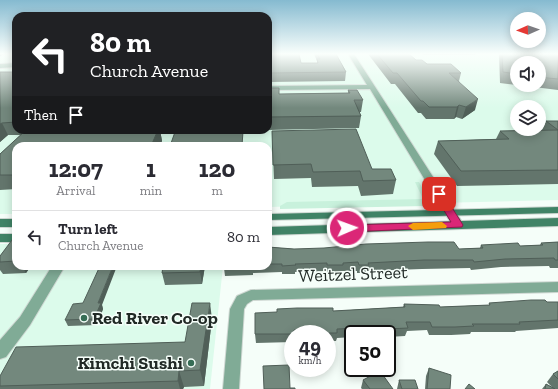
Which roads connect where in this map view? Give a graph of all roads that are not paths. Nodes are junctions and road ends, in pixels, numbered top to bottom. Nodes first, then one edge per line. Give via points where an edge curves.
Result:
1 (362, 72) edge
2 (371, 87) junction
3 (272, 88) edge
4 (558, 210) edge
5 (450, 213) junction
6 (272, 217) edge
7 (12, 222) edge
8 (558, 222) edge
9 (0, 223) edge
10 (458, 225) junction
11 (272, 231) edge
12 (0, 238) edge
13 (12, 238) edge
14 (57, 270) edge
15 (558, 287) edge
16 (0, 352) edge
17 (230, 389) edge

1 - 2 street
2 - 3 street
2 - 5 street
4 - 5 main road
5 - 6 main road
5 - 10 street
7 - 9 main road
8 - 10 main road
10 - 11 main road
12 - 13 main road
14 - 16 street via 25,321
15 - 17 street, Weitzel Street via 251,295 242,300 236,309

